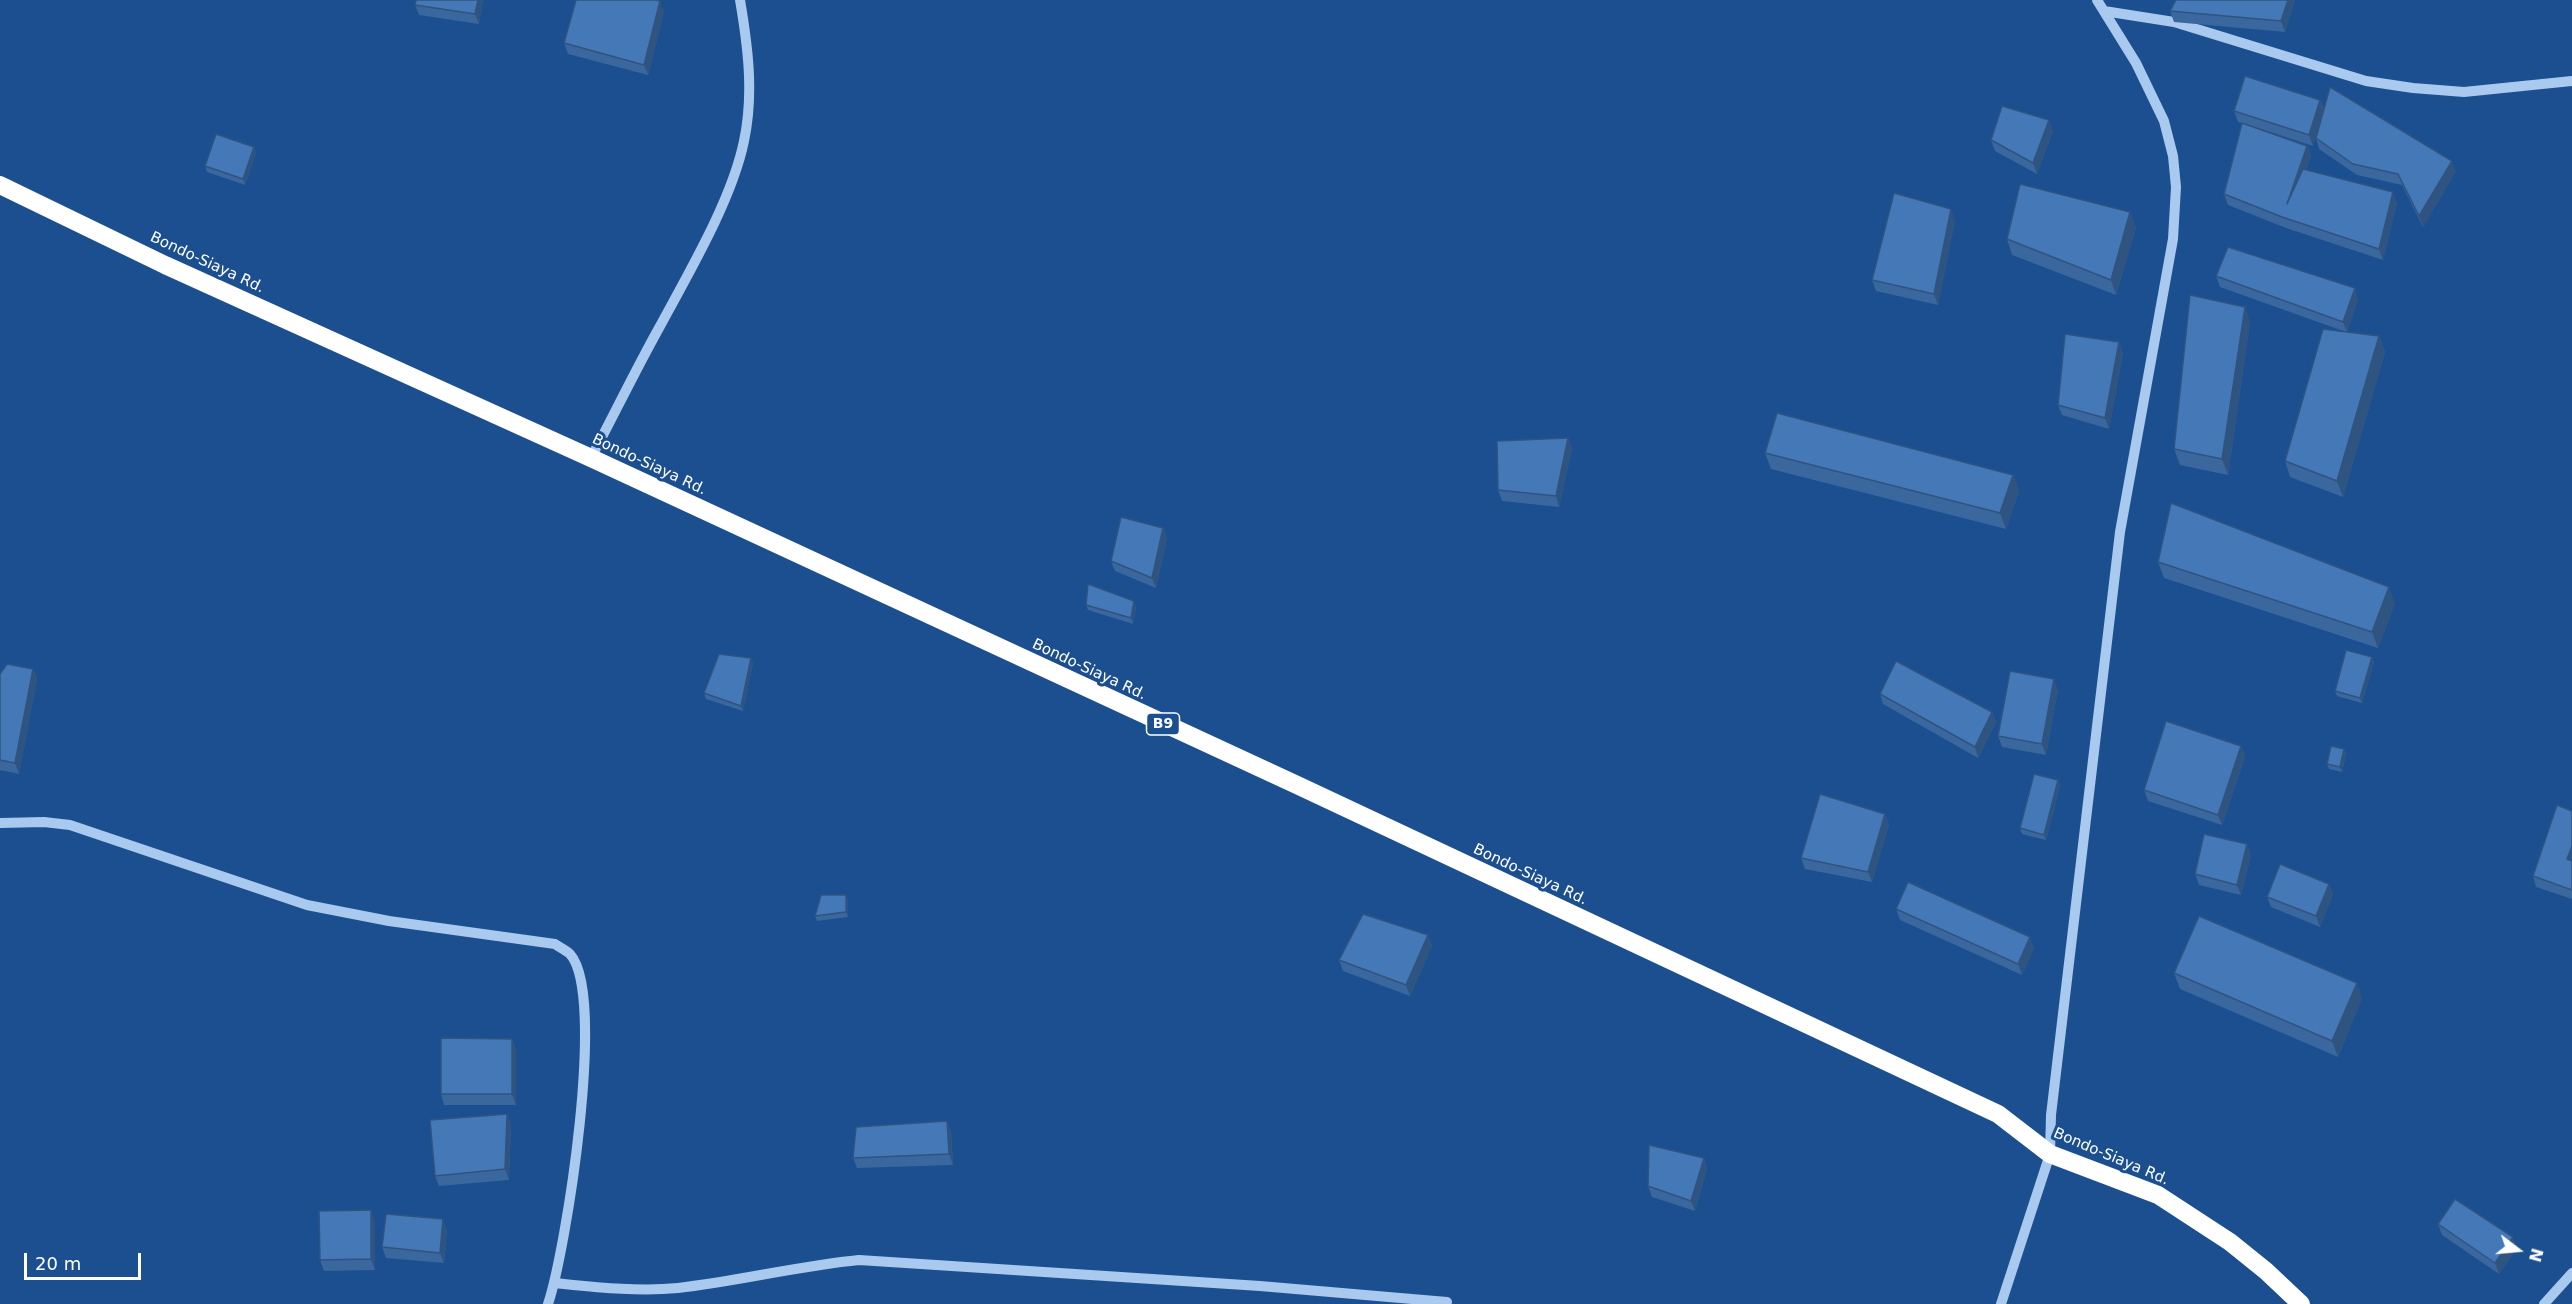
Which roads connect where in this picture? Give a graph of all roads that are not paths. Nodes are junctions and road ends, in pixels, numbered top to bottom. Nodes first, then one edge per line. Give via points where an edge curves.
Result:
1 (740, 0) edge
2 (2097, 0) edge
3 (2104, 11) junction
4 (2572, 81) edge
5 (0, 185) edge
6 (591, 458) junction
7 (0, 823) edge
8 (2050, 1154) junction
9 (2572, 1273) edge
10 (555, 1283) junction
11 (1447, 1302) dead end
12 (548, 1304) edge
13 (2001, 1304) edge
14 (2301, 1304) edge
15 (2544, 1304) edge

1 - 6 street via 750,72 749,104 744,142 731,183 682,286
2 - 3 street
3 - 4 street via 2175,16 2366,81 2464,92
3 - 8 street via 2136,63 2164,121 2176,186 2173,239 2120,532 2051,1115
5 - 6 highway, Bondo-Siaya Rd. / B9 via 165,265
6 - 8 highway, Bondo-Siaya Rd. / B9 via 1863,1049 1998,1114
7 - 10 street via 70,825 307,905 389,921 555,944 571,955 584,999 585,1055 578,1153
8 - 13 street
8 - 14 highway, Bondo-Siaya Rd. / B9 via 2158,1195 2230,1242
9 - 15 street
10 - 11 street via 677,1288 859,1260
10 - 12 street

